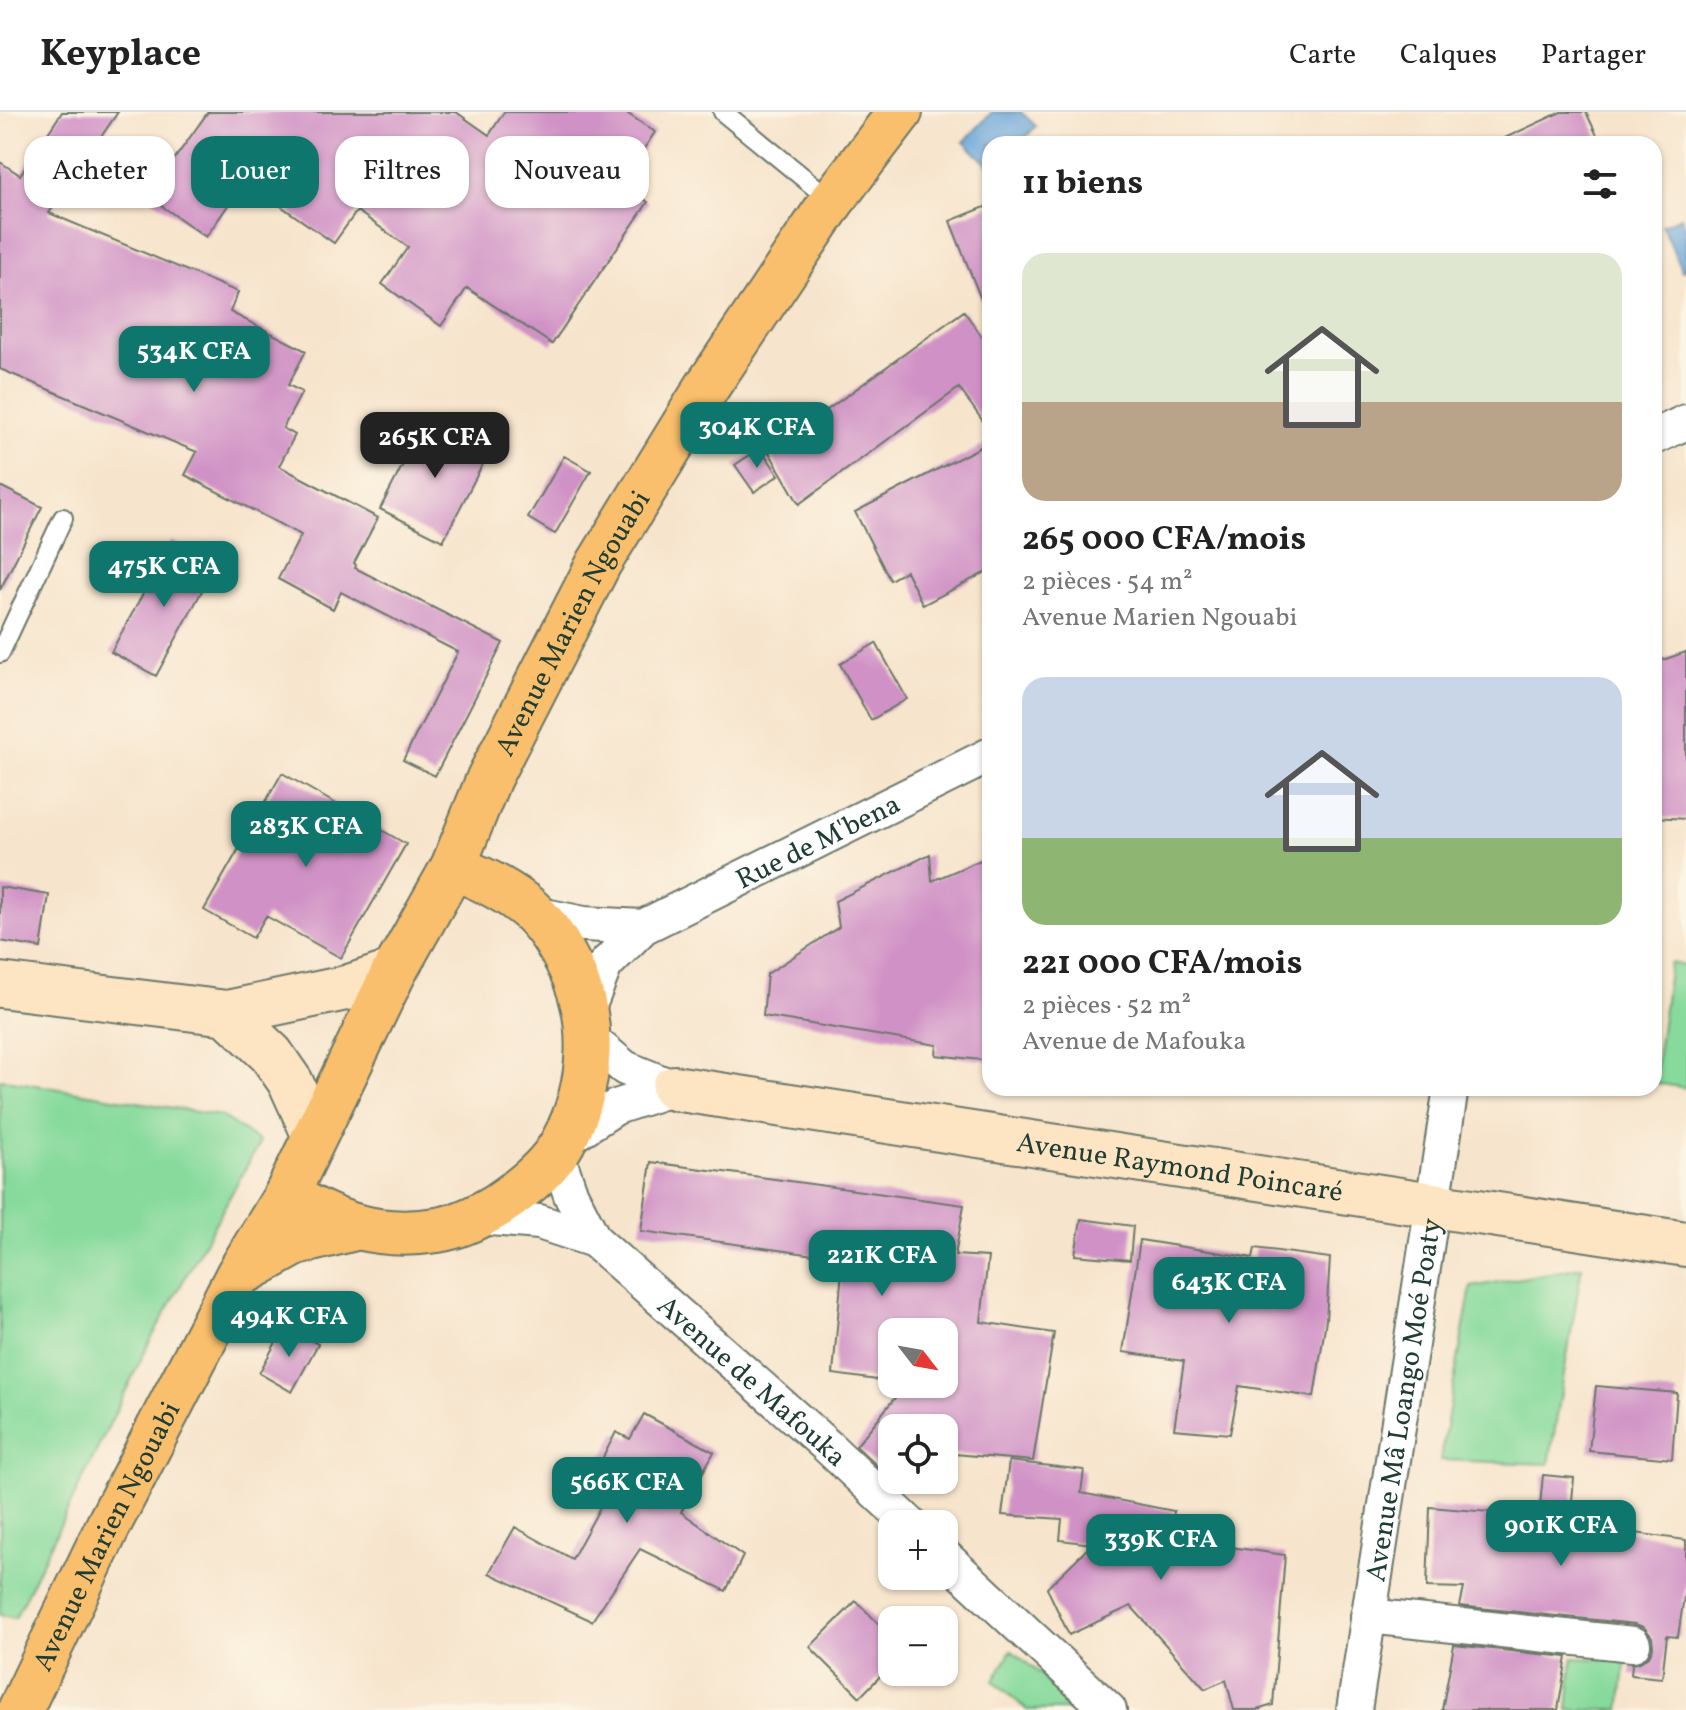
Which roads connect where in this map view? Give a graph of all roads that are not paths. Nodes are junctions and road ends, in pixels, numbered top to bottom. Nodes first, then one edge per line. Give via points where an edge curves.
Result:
1 (723, 112) edge
2 (900, 112) edge
3 (832, 201) junction
4 (1686, 422) edge
5 (1662, 433) edge
6 (63, 518) dead end
7 (0, 653) edge
8 (982, 759) edge
9 (489, 778) junction
10 (453, 867) junction
11 (529, 909) junction
12 (643, 927) junction
13 (394, 972) junction
14 (0, 985) edge
15 (227, 1013) junction
16 (587, 1026) junction
17 (674, 1088) junction
18 (1450, 1096) edge
19 (314, 1134) junction
20 (560, 1147) junction
21 (287, 1194) junction
22 (1432, 1205) junction
23 (479, 1217) junction
24 (355, 1228) junction
25 (594, 1240) junction
26 (1686, 1244) edge
27 (238, 1275) junction
28 (895, 1510) edge
29 (958, 1569) edge
30 (1368, 1616) junction
31 (1633, 1644) dead end
32 (20, 1710) edge
33 (1109, 1710) edge
34 (1354, 1710) edge

1 - 3 lane
2 - 3 main road, Avenue Marien Ngouabi
3 - 9 main road, Avenue Marien Ngouabi via 707,387 599,563
4 - 5 street
6 - 7 lane
8 - 12 street, Rue de M'bena
9 - 10 main road, Avenue Marien Ngouabi
9 - 11 main road via 494,844
10 - 11 main road via 490,882
10 - 13 main road, Avenue Marien Ngouabi
11 - 12 street, Rue de M'bena via 584,924
11 - 16 main road via 576,977
12 - 16 street, Rue de M'bena via 605,965
13 - 15 street via 346,988
13 - 19 main road, Avenue Marien Ngouabi
14 - 15 street
15 - 19 street via 271,1054
16 - 17 street via 625,1068
16 - 20 main road via 583,1091
17 - 20 street via 616,1107
17 - 22 street, Avenue Raymond Poincaré
18 - 22 street, Avenue Mâ Loango Moé Poaty
19 - 21 main road, Avenue Marien Ngouabi
20 - 23 main road via 522,1190
20 - 25 street via 571,1195
21 - 24 main road
21 - 27 main road, Avenue Marien Ngouabi
22 - 26 street, Avenue Raymond Poincaré
22 - 30 street, Avenue Mâ Loango Moé Poaty
23 - 24 main road via 439,1230
23 - 25 street via 539,1222
24 - 27 main road via 296,1243
25 - 28 street, Avenue de Mafouka
27 - 32 main road, Avenue Marien Ngouabi
29 - 33 street
30 - 31 street
30 - 34 street, Avenue Mâ Loango Moé Poaty

